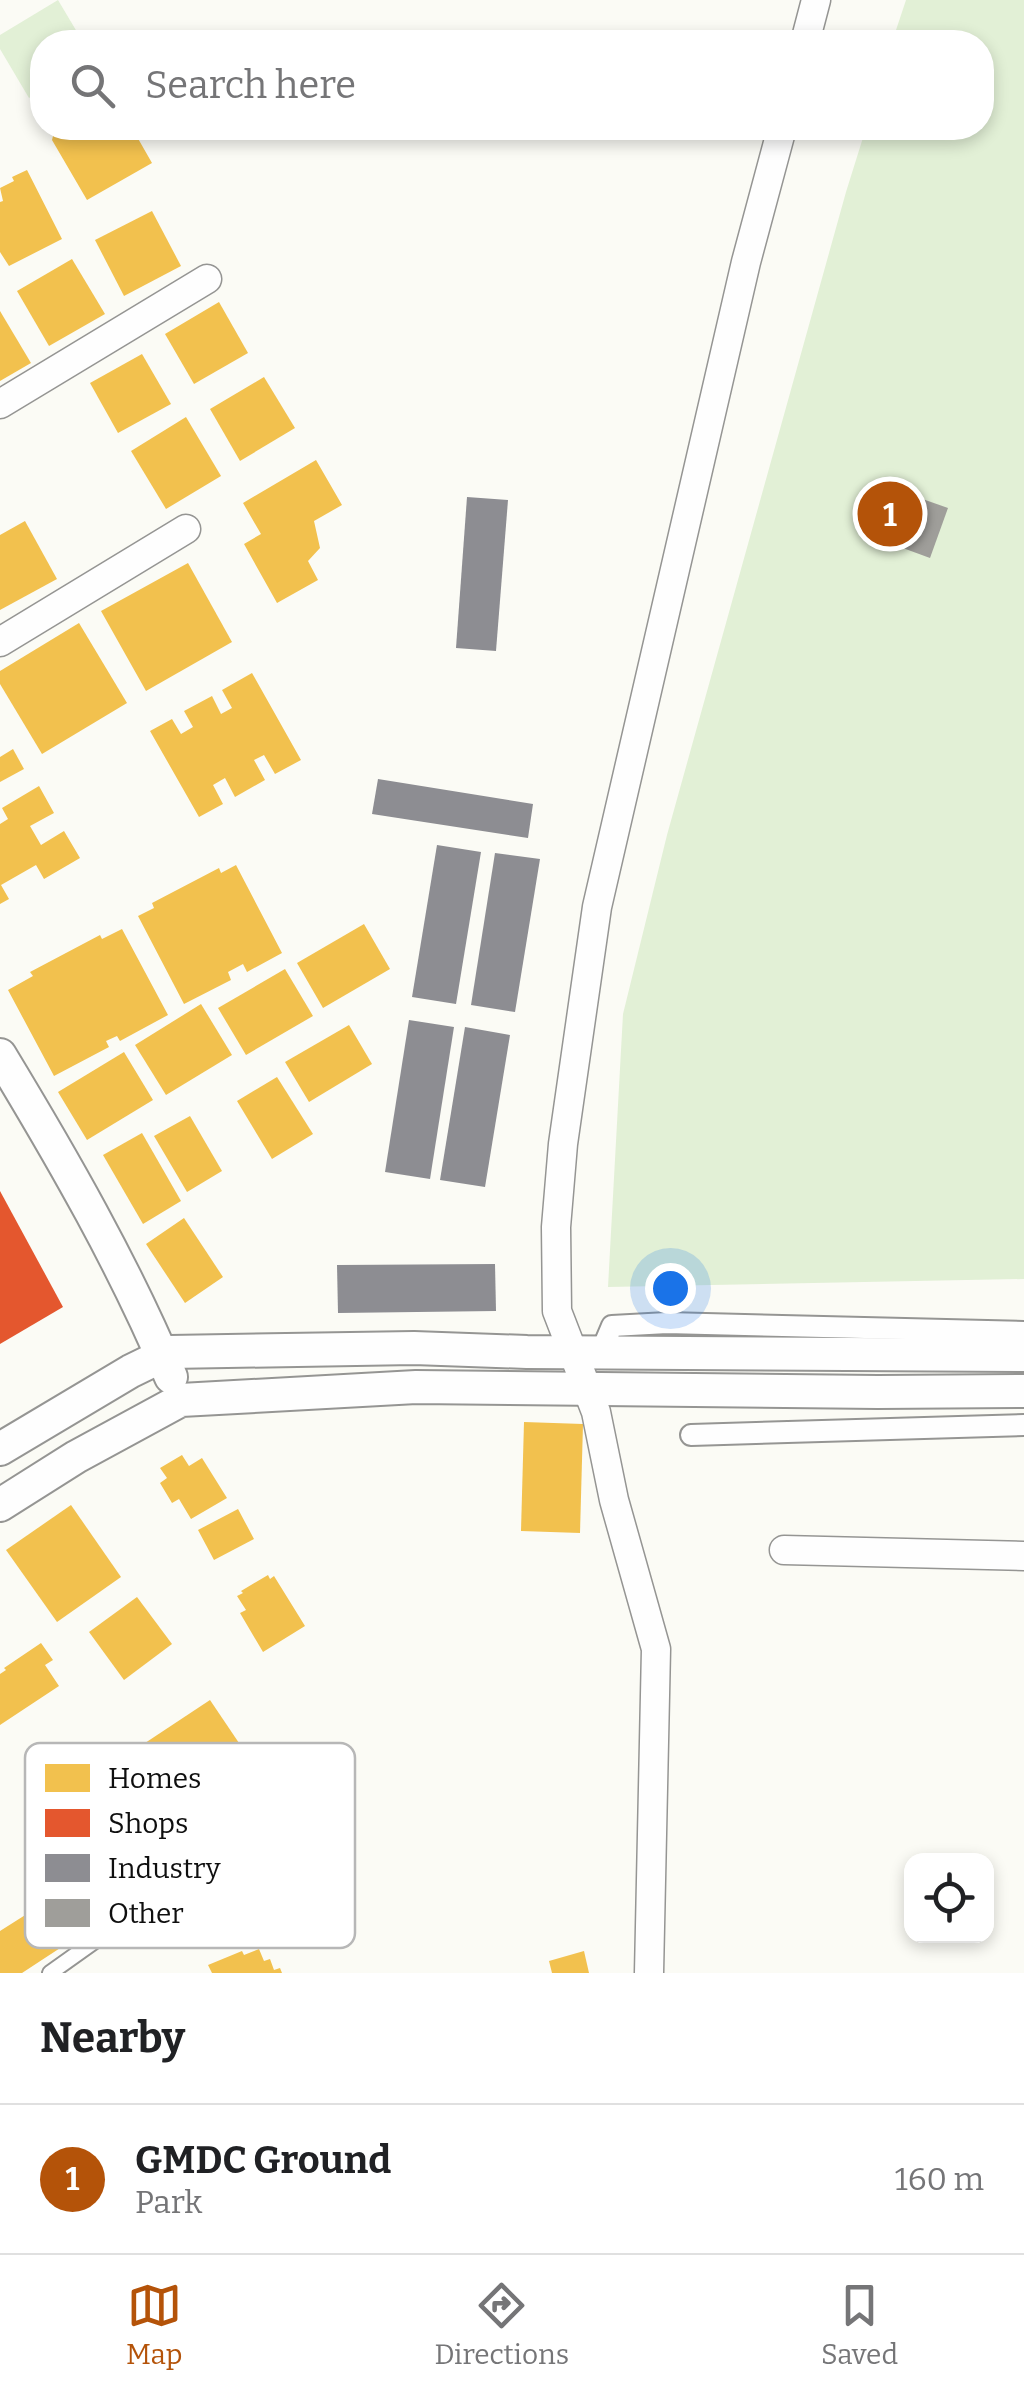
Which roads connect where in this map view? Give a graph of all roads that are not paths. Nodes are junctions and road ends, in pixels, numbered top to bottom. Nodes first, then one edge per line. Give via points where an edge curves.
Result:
1 (816, 0) edge
2 (808, 30) edge
3 (779, 140) edge
4 (207, 279) dead end
5 (0, 404) edge
6 (186, 529) dead end
7 (0, 642) edge
8 (0, 1055) edge
9 (1024, 1332) edge
10 (587, 1352) junction
11 (1024, 1355) edge
12 (162, 1356) junction
13 (586, 1388) junction
14 (1024, 1391) edge
15 (181, 1400) junction
16 (1024, 1425) edge
17 (691, 1435) dead end
18 (0, 1449) edge
19 (0, 1505) edge
20 (784, 1550) dead end
21 (1024, 1556) edge
22 (85, 1948) edge
23 (50, 1973) edge
24 (649, 1973) edge

1 - 2 street
3 - 10 street via 597,907 556,1227 557,1311
4 - 5 street
6 - 7 street
8 - 12 street via 66,1164
9 - 10 street via 667,1322 612,1326
10 - 11 street
10 - 12 street via 414,1348
10 - 13 street
12 - 15 street
12 - 18 street
13 - 14 street
13 - 15 street via 416,1387
13 - 24 street via 656,1649
15 - 19 street
16 - 17 street
20 - 21 street
22 - 23 lane

